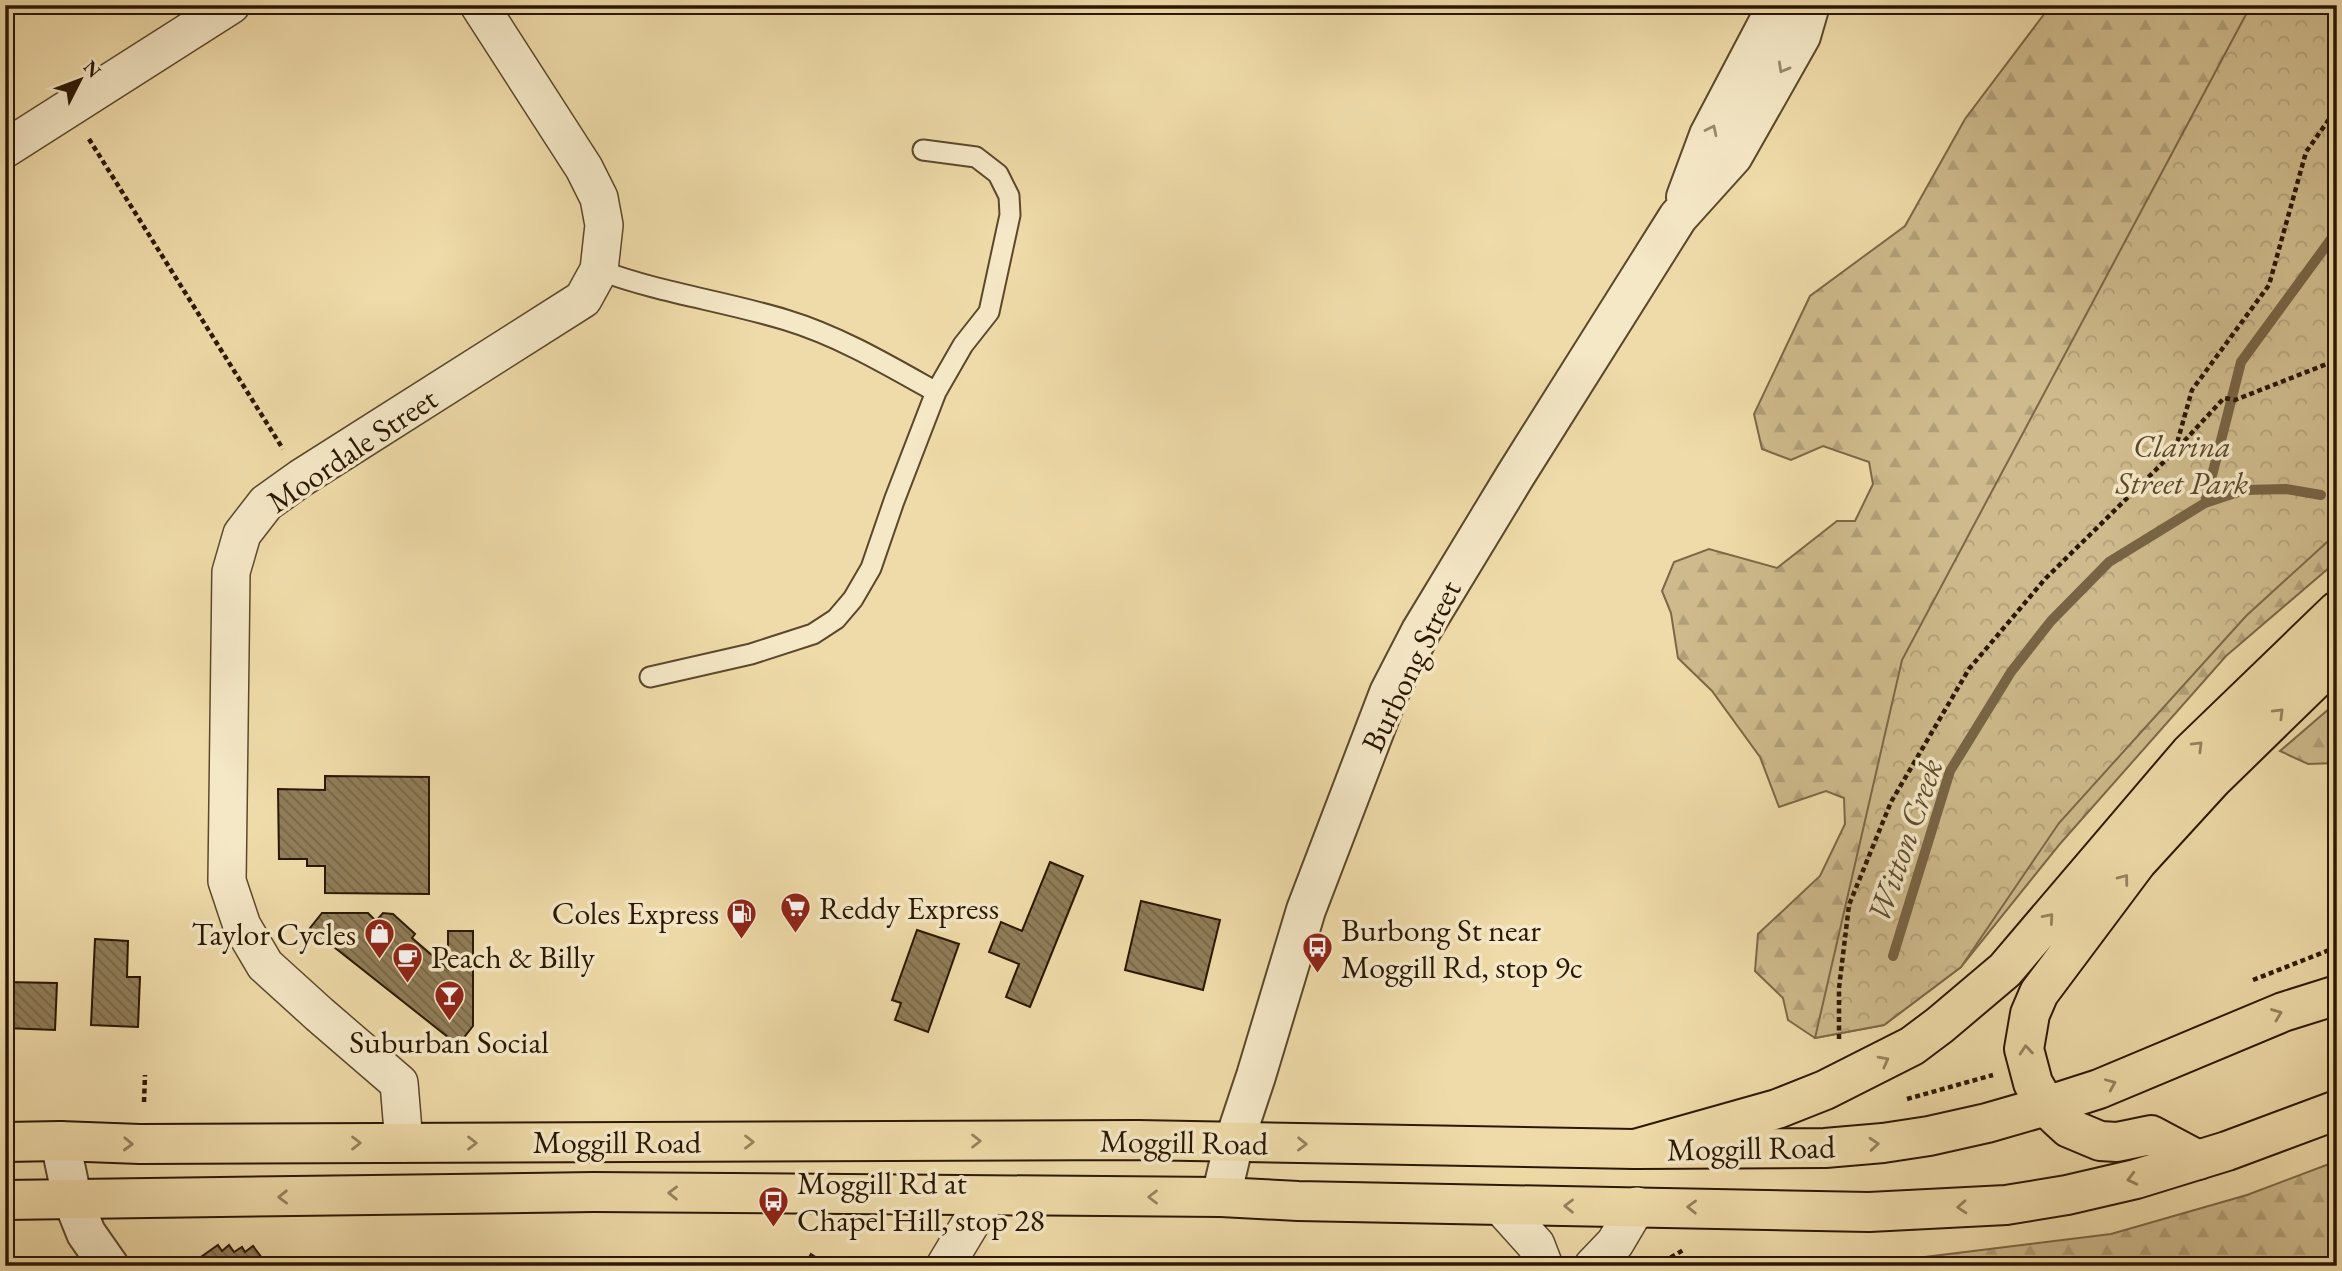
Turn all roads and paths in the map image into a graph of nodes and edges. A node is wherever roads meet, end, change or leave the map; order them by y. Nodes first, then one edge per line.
1 (231, 5) edge
2 (479, 5) edge
3 (1773, 5) edge
4 (1810, 5) edge
5 (70, 108) junction
6 (2337, 108) edge
7 (5, 149) edge
8 (923, 150) dead end
9 (1678, 217) junction
10 (599, 270) junction
11 (2337, 360) edge
12 (936, 392) junction
13 (2175, 451) junction
14 (287, 456) dead end
15 (2337, 611) edge
16 (2337, 658) edge
17 (650, 677) dead end
18 (2337, 995) edge
19 (1839, 1039) dead end
20 (145, 1075) dead end
21 (1992, 1076) dead end
22 (144, 1102) dead end
23 (1896, 1102) dead end
24 (2046, 1106) junction
25 (2337, 1110) edge
26 (60, 1141) junction
27 (5, 1142) edge
28 (1234, 1142) junction
29 (404, 1143) junction
30 (1635, 1149) junction
31 (2198, 1160) junction
32 (987, 1196) junction
33 (1221, 1197) junction
34 (72, 1198) junction
35 (5, 1200) edge
36 (1500, 1205) junction
37 (1637, 1206) junction
38 (109, 1266) edge
39 (945, 1266) edge
40 (1544, 1266) edge
41 (1593, 1266) edge

1 - 5 street
2 - 10 street, Moordale Street
9 -> 3 street, Burbong Street
4 -> 9 street, Burbong Street
5 - 7 street
5 - 14 path
6 - 13 path
8 - 12 lane
9 - 28 street, Burbong Street
10 - 12 lane
10 - 29 street, Moordale Street
11 - 13 path
12 - 17 lane
13 - 19 path
30 -> 15 highway
24 -> 16 highway
24 -> 18 highway, Moggill Road
20 - 22 path
21 - 23 path
30 -> 24 highway, Moggill Road
24 - 31 highway
25 - 31 highway, Moggill Road
26 - 27 highway, Moggill Road
26 -> 29 highway, Moggill Road
26 - 34 street
29 -> 28 highway, Moggill Road
28 -> 30 highway, Moggill Road
28 - 33 street, Burbong Street
31 -> 37 highway, Moggill Road
33 -> 32 highway, Moggill Road
32 -> 34 highway, Moggill Road
32 - 39 street
33 - 36 highway, Moggill Road
34 - 35 highway, Moggill Road
34 - 38 street
37 -> 36 highway, Moggill Road
36 - 40 street
37 - 41 street

